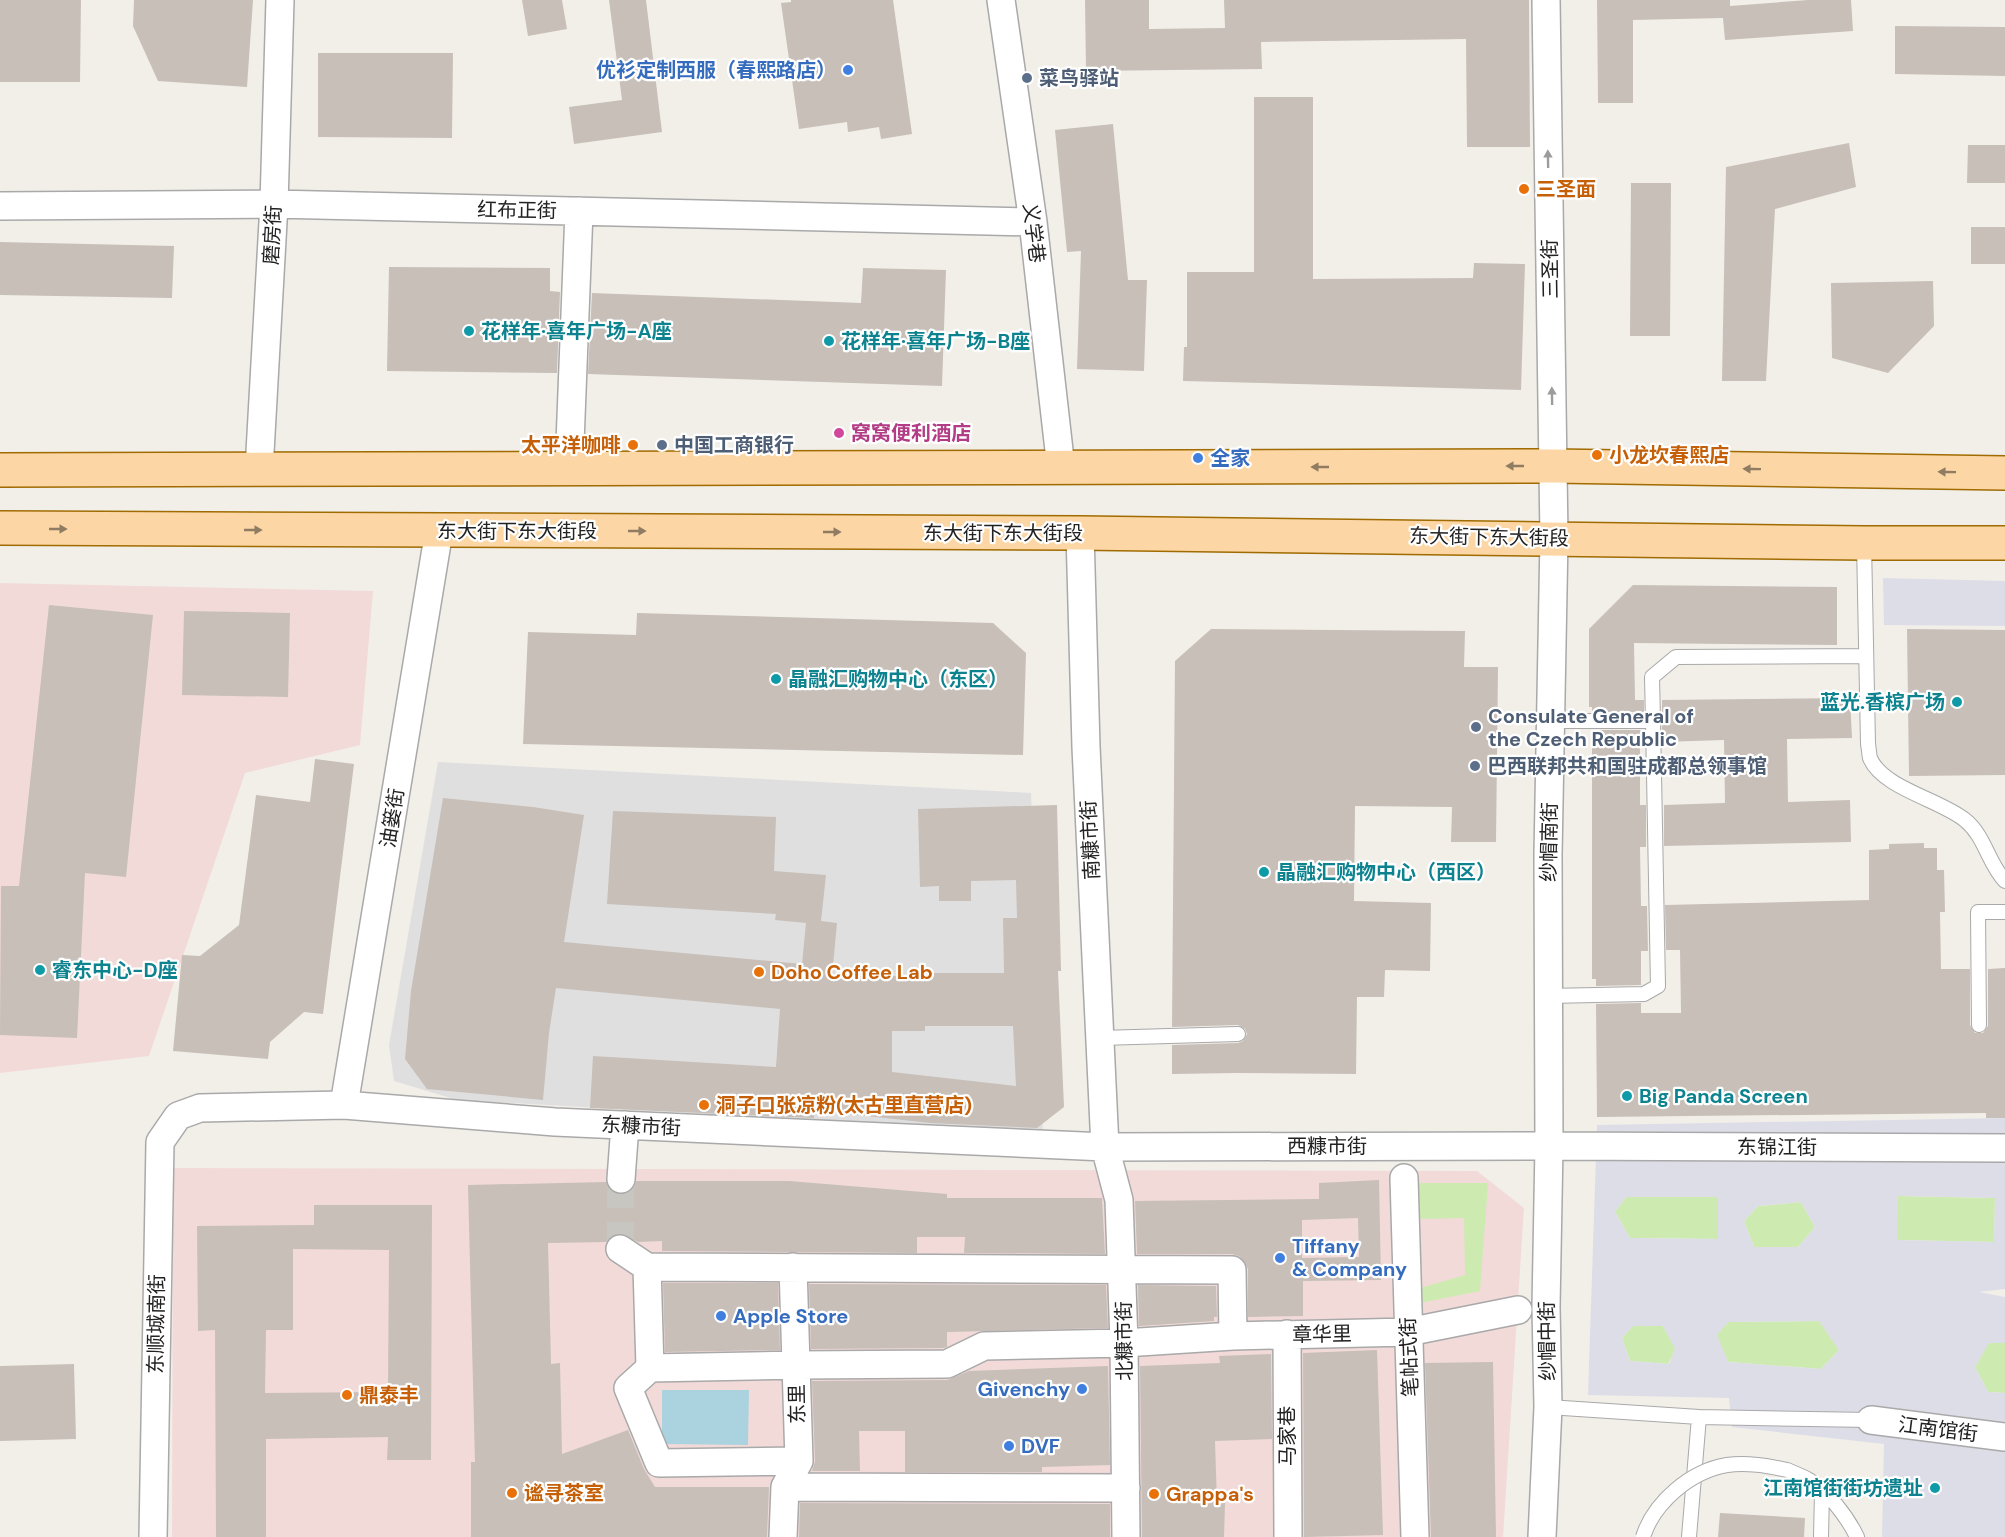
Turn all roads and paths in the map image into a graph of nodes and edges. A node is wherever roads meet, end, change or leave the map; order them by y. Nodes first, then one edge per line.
1 (280, 0) edge
2 (1001, 0) edge
3 (1546, 0) edge
4 (274, 204) junction
5 (0, 206) edge
6 (579, 211) junction
7 (1033, 222) junction
8 (1553, 466) junction
9 (569, 468) junction
10 (1061, 468) junction
11 (0, 470) edge
12 (259, 470) junction
13 (2005, 472) edge
14 (0, 528) edge
15 (439, 531) junction
16 (1080, 533) junction
17 (1554, 538) junction
18 (1864, 543) junction
19 (2005, 543) edge
20 (1866, 656) junction
21 (1551, 721) junction
22 (1653, 721) junction
23 (2005, 881) edge
24 (2005, 912) edge
25 (1548, 996) junction
26 (1979, 1025) dead end
27 (1238, 1035) dead end
28 (1100, 1038) junction
29 (344, 1105) junction
30 (178, 1116) joint
31 (625, 1125) junction
32 (1549, 1146) junction
33 (1105, 1147) junction
34 (2005, 1148) edge
35 (1404, 1178) dead end
36 (621, 1179) tunnel mouth
37 (621, 1249) dead end
38 (647, 1267) junction
39 (793, 1267) junction
40 (1121, 1269) junction
41 (1518, 1310) dead end
42 (1408, 1332) junction
43 (1287, 1334) junction
44 (1233, 1336) junction
45 (1124, 1343) junction
46 (796, 1365) junction
47 (650, 1368) junction
48 (1548, 1407) junction
49 (1699, 1417) junction
50 (1871, 1420) joint
51 (2005, 1437) edge
52 (799, 1461) junction
53 (785, 1488) junction
54 (1126, 1488) junction
55 (1693, 1492) junction
56 (1822, 1492) junction
57 (153, 1537) edge
58 (783, 1537) edge
59 (1126, 1537) edge
60 (1288, 1537) edge
61 (1415, 1537) edge
62 (1542, 1537) edge
63 (1644, 1537) edge
64 (1689, 1537) edge
65 (1821, 1537) edge
66 (1857, 1537) edge

1 - 4 street, 磨房街
2 - 7 street, 义学巷
8 -> 3 street, 三圣街
4 - 5 street, 红布正街
4 - 6 street, 红布正街
4 - 12 street, 磨房街
6 - 7 street, 红布正街
6 - 9 street
7 - 10 street, 义学巷
8 -> 10 main road
13 -> 8 main road
8 - 17 street, 三圣街
9 - 10 main road
9 - 12 main road
11 - 12 main road
14 -> 15 main road, 东大街下东大街段
15 -> 16 main road, 东大街下东大街段
15 - 29 street, 油篓街
16 - 17 main road, 东大街下东大街段
16 - 28 street, 南糠市街
17 - 18 main road, 东大街下东大街段
17 - 21 street, 纱帽南街
18 - 19 main road, 东大街下东大街段
18 - 20 lane
20 - 22 lane
20 - 23 lane
21 - 22 lane
21 - 25 street, 纱帽南街
22 - 25 lane
24 - 26 lane
25 - 32 street, 纱帽南街
27 - 28 lane
28 - 33 street, 南糠市街
29 - 30 street, 东糠市街
29 - 31 street, 东糠市街
30 - 57 street, 东顺城南街
31 - 33 street, 东糠市街
31 - 36 street
32 - 33 street, 西糠市街
32 - 34 street, 东锦江街
32 - 48 street, 纱帽中街
33 - 40 street, 北糠市街
35 - 42 street, 笔帖式街
37 - 38 street
38 - 39 street
38 - 47 street
39 - 40 street
39 - 46 street, 东里
40 - 44 street
40 - 45 street, 北糠市街
41 - 42 street, 章华里
42 - 43 street, 章华里
42 - 61 street, 笔帖式街
43 - 44 street, 章华里
43 - 60 street, 马家巷
44 - 45 street, 章华里
45 - 46 street, 章华里
45 - 54 street, 北糠市街
46 - 47 street, 章华里
46 - 52 street, 东里
47 - 52 street
48 - 49 lane
48 - 62 street, 纱帽中街
49 - 50 lane
49 - 55 lane
50 - 51 street, 江南馆街
52 - 53 street, 东里
53 - 54 street
53 - 58 street, 东里
54 - 59 street, 北糠市街
55 - 63 lane
55 - 64 lane
56 - 63 lane, bridge
56 - 65 lane
56 - 66 lane

